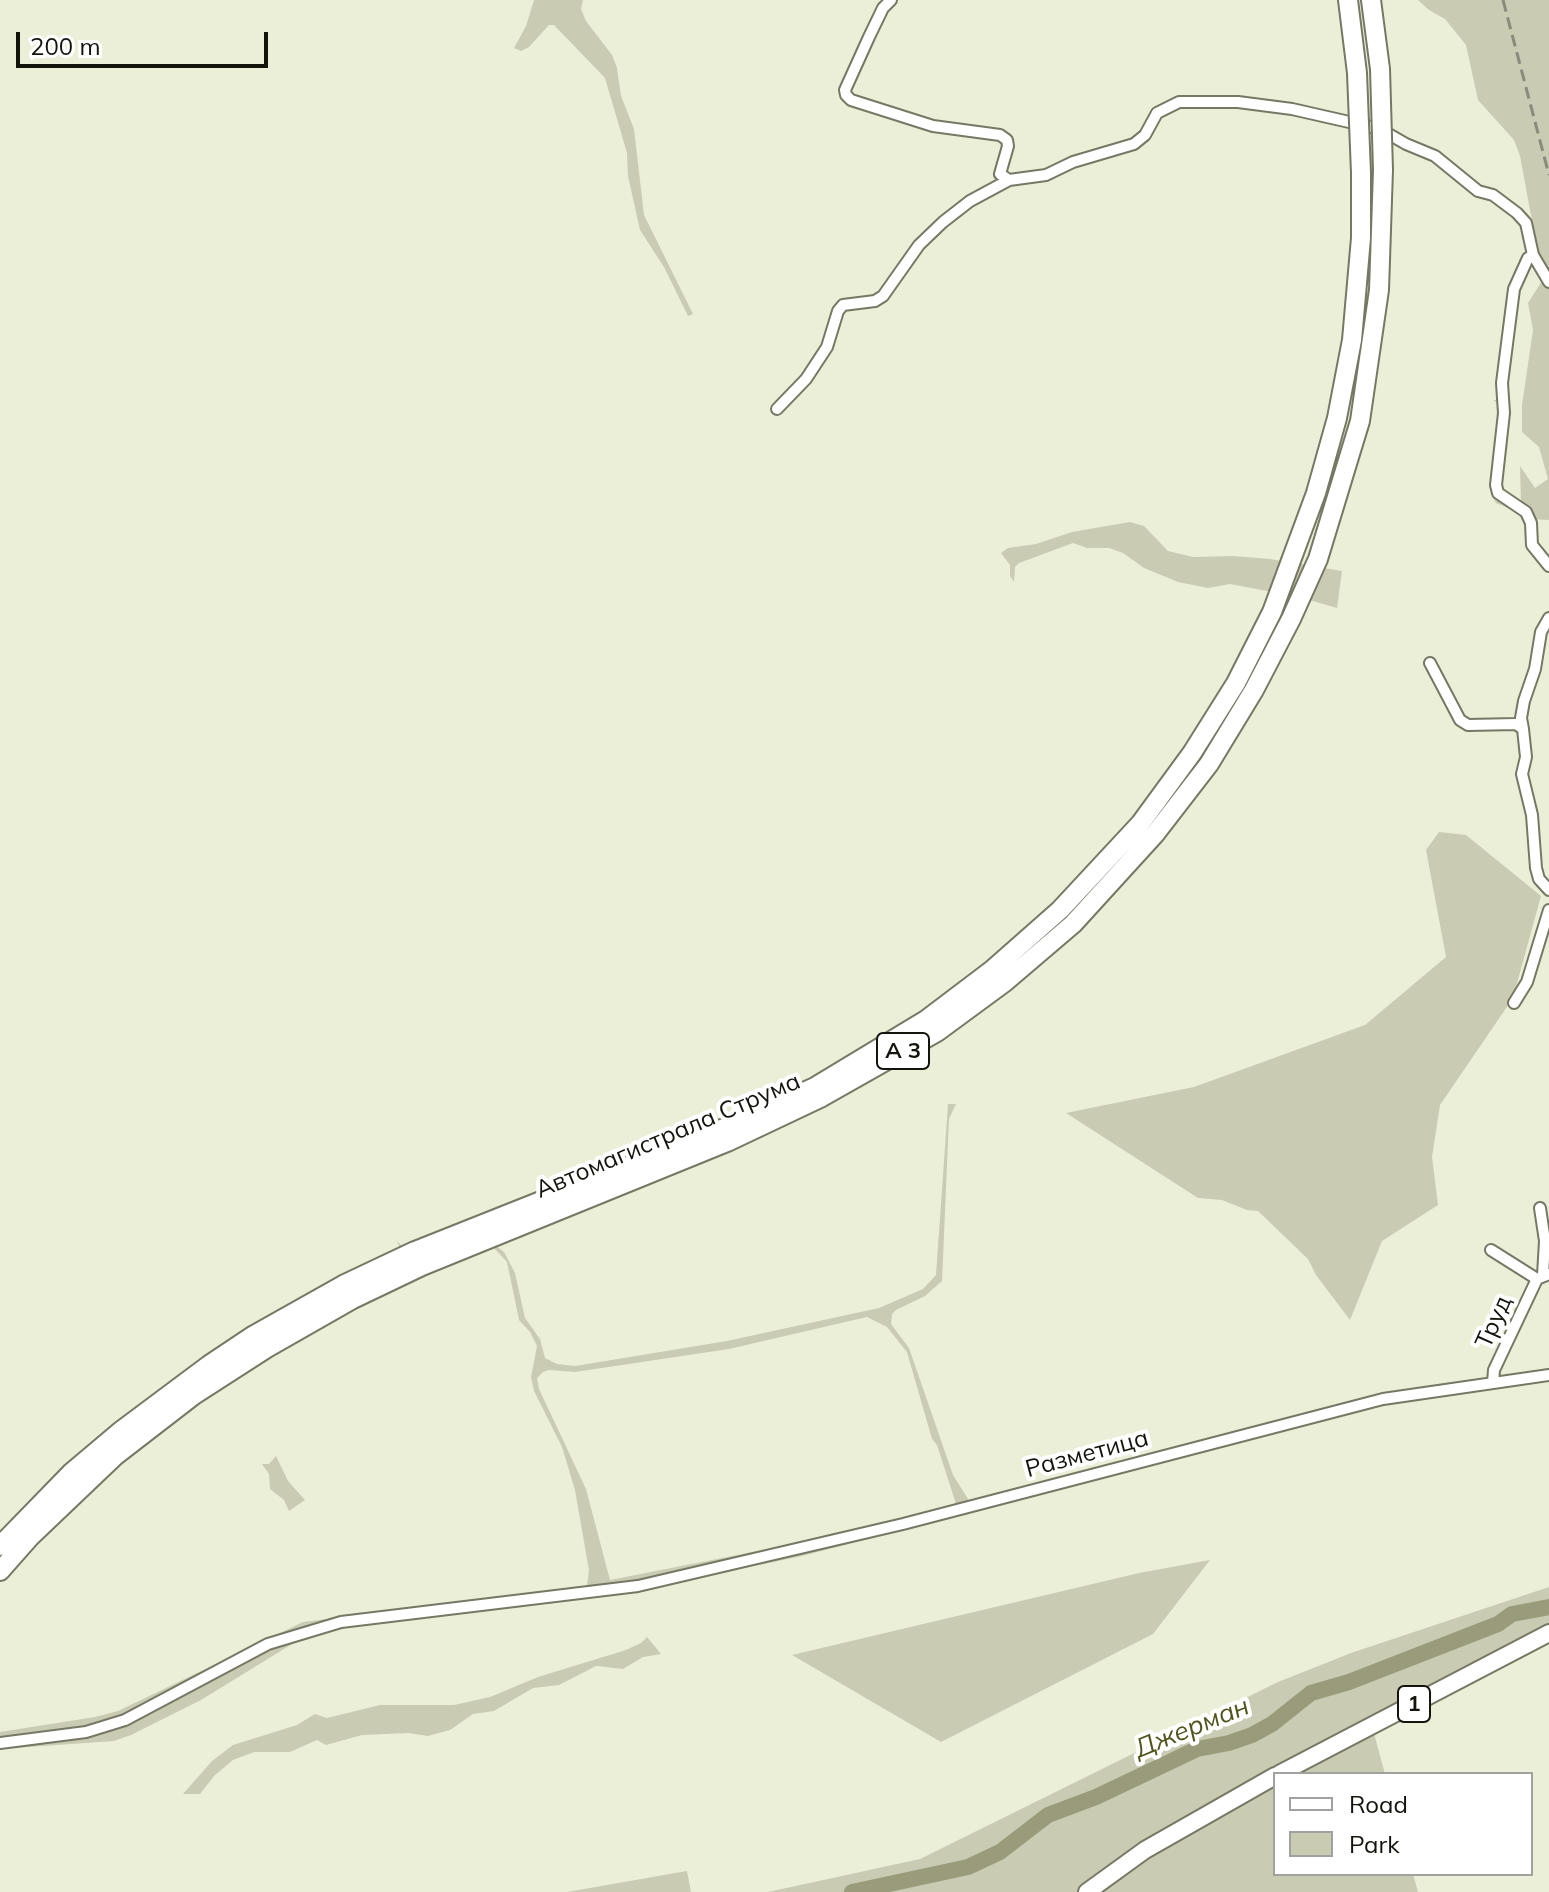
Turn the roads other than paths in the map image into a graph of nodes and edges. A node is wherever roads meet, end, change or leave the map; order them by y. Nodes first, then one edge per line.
1 (891, 0) edge
2 (1348, 0) edge
3 (1371, 0) edge
4 (1009, 180) junction
5 (1533, 255) junction
6 (1549, 282) edge
7 (777, 409) dead end
8 (1549, 566) edge
9 (1549, 618) edge
10 (1430, 663) dead end
11 (1523, 729) junction
12 (1549, 890) edge
13 (1549, 910) edge
14 (1514, 1003) dead end
15 (1540, 1208) dead end
16 (1491, 1250) dead end
17 (1543, 1276) edge
18 (1549, 1375) edge
19 (1493, 1383) junction
20 (0, 1546) edge
21 (0, 1571) edge
22 (1549, 1633) edge
23 (0, 1743) edge
24 (1283, 1772) edge
25 (1273, 1777) edge
26 (1087, 1892) edge

1 - 4 street
2 - 20 highway, Автомагистрала Струма / A 3, bridge
3 - 21 highway, Автомагистрала Струма / A 3, bridge
4 - 5 street
4 - 7 street
5 - 6 street
5 - 8 street
9 - 11 street
10 - 11 street
11 - 12 street
13 - 14 street
15 - 17 street, Труд
16 - 17 street
17 - 19 street, Труд
18 - 19 street, Разметица
19 - 23 street, Разметица
22 - 24 main road, 1
25 - 26 main road, 1

